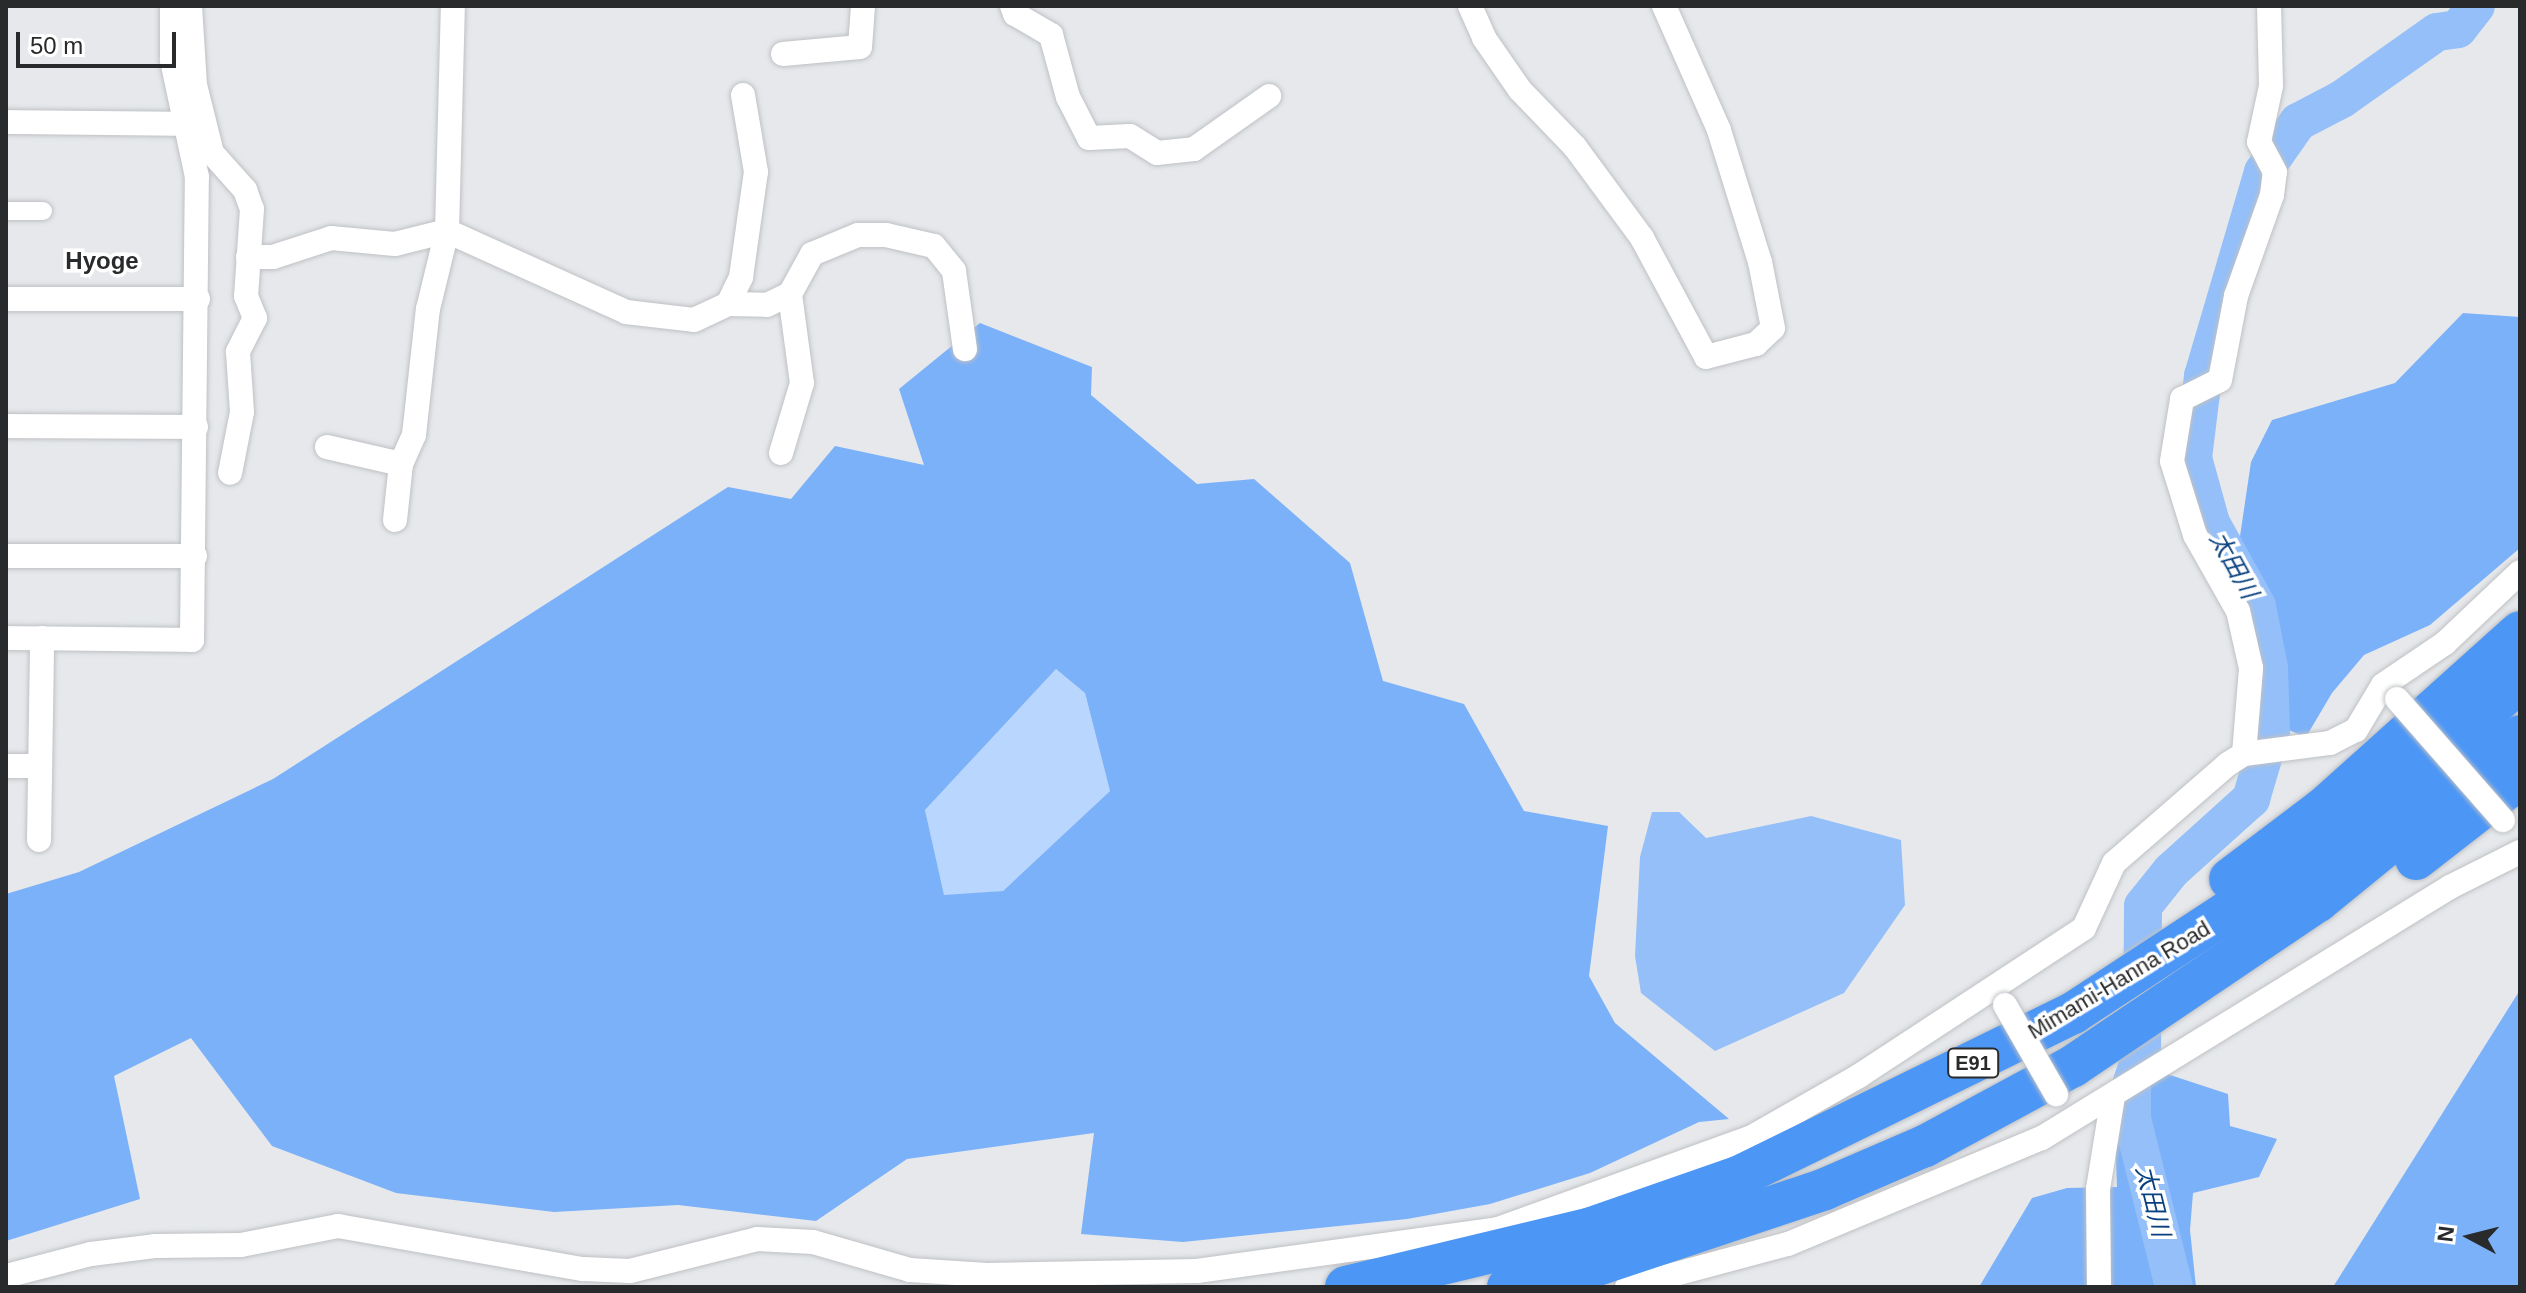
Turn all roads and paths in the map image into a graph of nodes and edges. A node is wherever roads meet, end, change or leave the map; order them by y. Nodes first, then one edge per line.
1 (172, 6) edge
2 (190, 6) edge
3 (453, 6) edge
4 (863, 6) edge
5 (1012, 6) edge
6 (1470, 6) edge
7 (1664, 6) edge
8 (2269, 6) edge
9 (783, 54) dead end
10 (743, 95) dead end
11 (1269, 96) dead end
12 (6, 122) edge
13 (187, 124) junction
14 (6, 211) edge
15 (43, 211) dead end
16 (447, 231) junction
17 (248, 257) junction
18 (790, 294) junction
19 (6, 299) edge
20 (198, 299) junction
21 (728, 304) junction
22 (965, 349) dead end
23 (6, 426) edge
24 (196, 427) junction
25 (327, 447) dead end
26 (781, 453) dead end
27 (401, 464) junction
28 (230, 473) dead end
29 (395, 520) dead end
30 (6, 556) edge
31 (195, 556) junction
32 (2520, 572) edge
33 (2520, 632) edge
34 (6, 638) edge
35 (42, 638) junction
36 (2520, 681) edge
37 (2390, 692) junction
38 (2520, 736) edge
39 (2244, 754) junction
40 (6, 766) edge
41 (39, 766) junction
42 (2520, 778) edge
43 (39, 840) dead end
44 (2520, 840) edge
45 (2520, 852) edge
46 (1994, 983) junction
47 (1965, 1067) junction
48 (2065, 1080) junction
49 (2113, 1096) junction
50 (2069, 1119) junction
51 (6, 1276) edge
52 (1346, 1287) edge
53 (1508, 1287) edge
54 (1627, 1287) edge
55 (2099, 1287) edge

1 - 13 street
2 - 17 street
3 - 16 street
4 - 9 street
5 - 11 street
6 - 7 street
8 - 39 street
10 - 21 street
12 - 13 street
13 - 20 street
14 - 15 street
16 - 17 street
16 - 21 street
16 - 27 street
17 - 28 street
18 - 21 street
18 - 22 street
18 - 26 street
19 - 20 street
20 - 24 street
23 - 24 street
24 - 31 street
25 - 27 street
27 - 29 street
30 - 31 street
31 - 35 street
32 - 37 street
33 - 47 highway
34 - 35 street
35 - 41 street
36 - 47 highway, Mimami-Hanna Road / E91
37 - 39 street
37 - 44 street, bridge
38 - 48 highway, Mimami-Hanna Road / E91
39 - 46 street
40 - 41 street
41 - 43 street
42 - 48 highway
45 - 49 street
46 - 48 street, bridge
46 - 51 street
47 - 52 highway, Mimami-Hanna Road / E91
48 - 50 street
48 - 53 highway, Mimami-Hanna Road / E91
49 - 50 street
49 - 55 street
50 - 54 street

